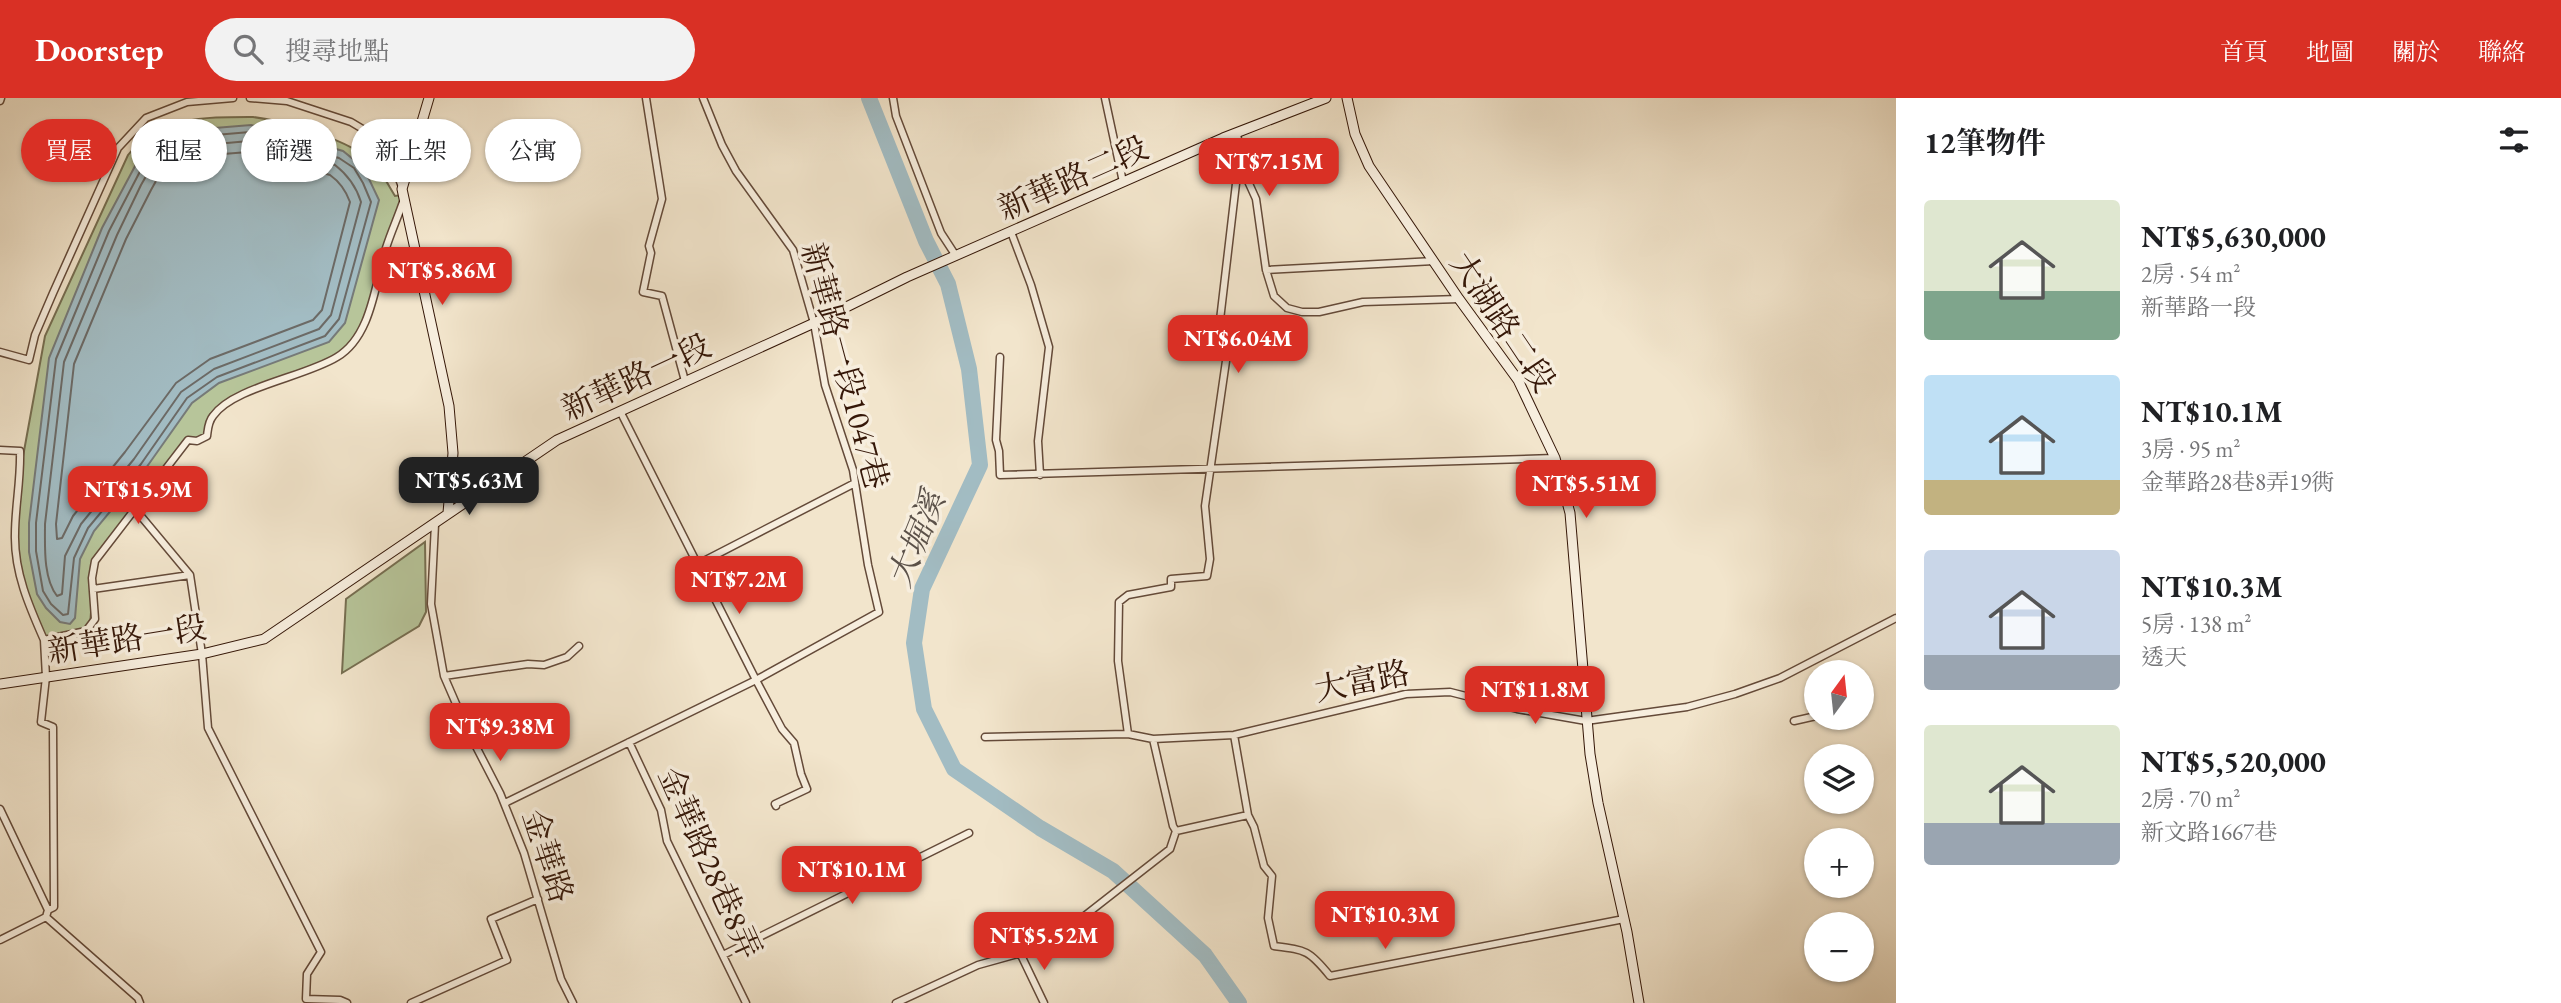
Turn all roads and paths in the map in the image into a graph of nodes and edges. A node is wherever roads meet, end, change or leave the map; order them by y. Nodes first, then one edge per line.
1 (233, 98) edge
2 (250, 98) edge
3 (429, 98) edge
4 (646, 98) edge
5 (704, 98) edge
6 (892, 98) edge
7 (1105, 98) edge
8 (1326, 98) edge
9 (1347, 98) edge
10 (187, 100) edge
11 (1237, 133) junction
12 (1242, 168) junction
13 (1123, 183) junction
14 (402, 189) junction
15 (403, 202) junction
16 (1011, 232) junction
17 (956, 257) junction
18 (1434, 261) junction
19 (1266, 270) junction
20 (919, 272) joint
21 (1459, 299) junction
22 (814, 323) junction
23 (0, 352) edge
24 (999, 357) dead end
25 (685, 381) junction
26 (620, 411) junction
27 (0, 450) edge
28 (1555, 458) junction
29 (1209, 470) junction
30 (1040, 475) junction
31 (855, 483) junction
32 (135, 509) junction
33 (449, 513) junction
34 (435, 524) junction
35 (698, 564) junction
36 (190, 575) junction
37 (93, 589) junction
38 (1896, 618) edge
39 (44, 640) junction
40 (579, 646) dead end
41 (202, 654) junction
42 (444, 676) junction
43 (46, 677) junction
44 (756, 680) junction
45 (0, 684) edge
46 (1804, 719) edge
47 (1586, 721) junction
48 (1794, 721) dead end
49 (1128, 734) junction
50 (1234, 735) junction
51 (985, 737) dead end
52 (1153, 738) junction
53 (629, 742) junction
54 (505, 803) junction
55 (776, 806) dead end
56 (0, 809) edge
57 (1248, 815) junction
58 (1176, 831) junction
59 (970, 833) dead end
60 (538, 899) junction
61 (47, 913) junction
62 (1625, 919) junction
63 (0, 940) edge
64 (1020, 953) junction
65 (723, 955) junction
66 (140, 1003) edge
67 (347, 1003) edge
68 (411, 1003) edge
69 (573, 1003) edge
70 (746, 1003) edge
71 (895, 1003) edge
72 (1044, 1003) edge
73 (1639, 1003) edge

1 - 10 street
2 - 14 street
3 - 14 street
4 - 25 street
5 - 22 street, 新華路一段1047巷
6 - 17 street
7 - 13 street
8 - 11 street, 新華路二段
9 - 18 street, 大湖路二段
10 - 23 street
11 - 12 street
11 - 13 street, 新華路二段
12 - 19 street
12 - 29 street
13 - 16 street, 新華路二段
14 - 15 street
15 - 32 street
15 - 33 street
16 - 17 street, 新華路二段
16 - 30 street
17 - 20 street, 新華路二段
18 - 19 street
18 - 21 street, 大湖路二段
19 - 21 street
20 - 22 street, 新華路一段
21 - 28 street, 大湖路二段
22 - 25 street, 新華路一段
22 - 31 street, 新華路一段1047巷
24 - 30 street
25 - 26 street, 新華路一段
26 - 33 street, 新華路一段
26 - 35 street
27 - 39 street
28 - 29 street
28 - 47 street, 大湖路二段
29 - 30 street
29 - 49 street
31 - 35 street
31 - 44 street, 新華路一段1047巷
32 - 36 street
32 - 37 street
33 - 34 street, 新華路一段
34 - 41 street, 新華路一段
34 - 42 street, 金華路
35 - 44 street
36 - 37 street
36 - 41 street
37 - 39 street
38 - 47 street, 大富路
39 - 43 street
40 - 42 street
41 - 43 street, 新華路一段
41 - 67 street
42 - 54 street, 金華路
43 - 45 street, 新華路一段
43 - 61 street
44 - 53 street
44 - 55 street
46 - 48 street
47 - 50 street, 大富路
47 - 62 street, 大湖路二段
49 - 51 street, 大富路
49 - 52 street, 大富路
50 - 52 street, 大富路
50 - 57 street
52 - 58 street
53 - 54 street
53 - 65 street, 金華路28巷8弄
54 - 60 street, 金華路
56 - 61 street
57 - 58 street
57 - 62 street
58 - 64 street
59 - 65 street
60 - 68 street
60 - 69 street, 金華路
61 - 63 street
61 - 66 street
62 - 73 street, 大湖路二段
64 - 71 street
64 - 72 street
65 - 70 street, 金華路28巷8弄

